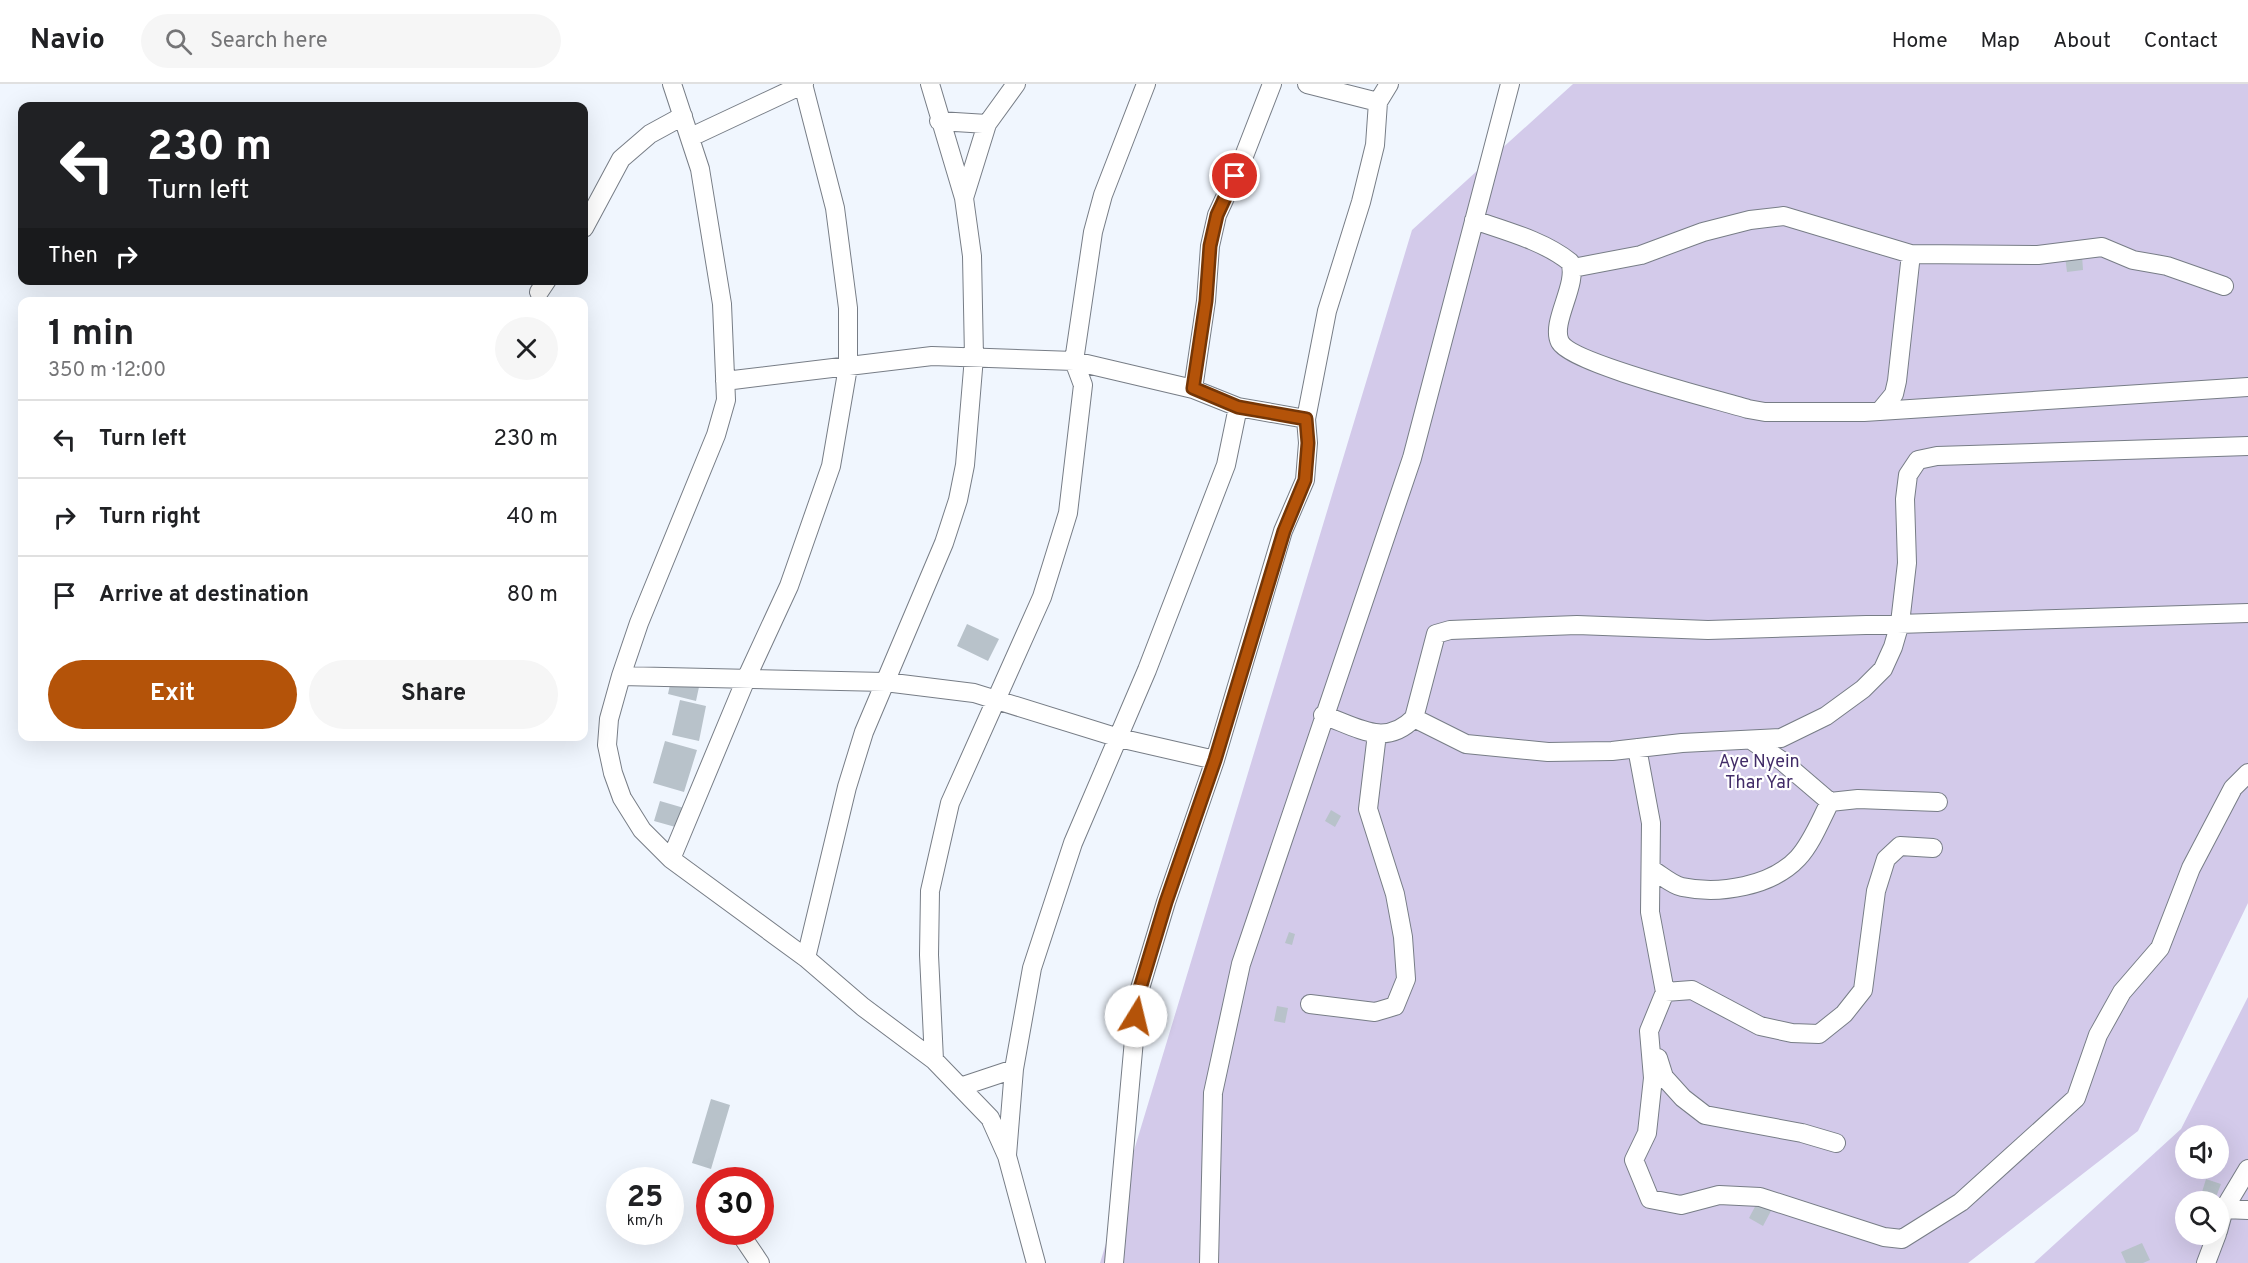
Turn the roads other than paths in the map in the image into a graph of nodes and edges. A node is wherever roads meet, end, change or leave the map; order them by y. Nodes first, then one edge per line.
1 (672, 84) edge
2 (930, 84) edge
3 (1016, 84) edge
4 (1146, 84) edge
5 (1272, 84) edge
6 (1307, 84) edge
7 (1389, 84) edge
8 (1510, 84) edge
9 (795, 86) edge
10 (1378, 102) junction
11 (683, 116) junction
12 (939, 121) junction
13 (987, 124) junction
14 (691, 137) junction
15 (964, 198) junction
16 (1474, 220) junction
17 (588, 221) edge
18 (1911, 254) junction
19 (1573, 268) junction
20 (2224, 286) dead end
21 (974, 357) junction
22 (1074, 361) junction
23 (848, 367) junction
24 (725, 381) junction
25 (2248, 387) edge
26 (1193, 388) junction
27 (1238, 407) junction
28 (1880, 411) junction
29 (1306, 419) junction
30 (2248, 446) edge
31 (2248, 613) edge
32 (1900, 623) junction
33 (621, 676) junction
34 (746, 679) junction
35 (885, 682) junction
36 (999, 698) junction
37 (1323, 715) junction
38 (1414, 718) junction
39 (1377, 734) junction
40 (1119, 738) junction
41 (1751, 740) junction
42 (1637, 748) junction
43 (1215, 760) junction
44 (2248, 773) edge
45 (1830, 802) junction
46 (1938, 802) dead end
47 (1933, 848) dead end
48 (671, 859) junction
49 (1651, 868) junction
50 (806, 958) junction
51 (1665, 992) junction
52 (1310, 1004) dead end
53 (1650, 1031) junction
54 (934, 1060) junction
55 (1014, 1069) junction
56 (960, 1087) junction
57 (1836, 1143) dead end
58 (1007, 1156) junction
59 (2248, 1169) edge
60 (2229, 1201) edge
61 (2229, 1209) edge
62 (2248, 1210) edge
63 (748, 1245) edge
64 (2213, 1245) edge
65 (760, 1263) edge
66 (1036, 1263) edge
67 (1114, 1263) edge
68 (1209, 1263) edge
69 (2206, 1263) edge

1 - 11 street
2 - 12 street
3 - 13 street
4 - 22 street
5 - 26 street
6 - 10 street
7 - 10 street
8 - 16 street
9 - 14 street
9 - 23 street
10 - 29 street
11 - 14 street
11 - 17 street
12 - 13 street
12 - 15 street
13 - 15 street
14 - 24 street
15 - 21 street
16 - 19 street
16 - 37 street
18 - 19 street
18 - 20 street
18 - 28 street
19 - 28 street
21 - 22 street
21 - 23 street
21 - 35 street
22 - 26 street
22 - 36 street
23 - 24 street
23 - 34 street
24 - 33 street
25 - 28 street
26 - 27 street
27 - 29 street
27 - 40 street
29 - 43 street
30 - 32 street
31 - 32 street
32 - 38 street
32 - 41 street
33 - 34 street
33 - 48 street
34 - 35 street
34 - 48 street
35 - 36 street
35 - 50 street
36 - 40 street
36 - 54 street
37 - 39 street
37 - 68 street
38 - 39 street
38 - 42 street
39 - 52 street
40 - 43 street
40 - 55 street
41 - 42 street
41 - 45 street
42 - 49 street
43 - 67 street
44 - 53 street
45 - 46 street
45 - 49 street
47 - 51 street
48 - 50 street
49 - 51 street
50 - 54 street
51 - 53 street
53 - 57 street
54 - 56 street
55 - 56 street
55 - 58 street
56 - 58 street
58 - 66 street
59 - 60 street
61 - 62 street
63 - 65 street
64 - 69 street

